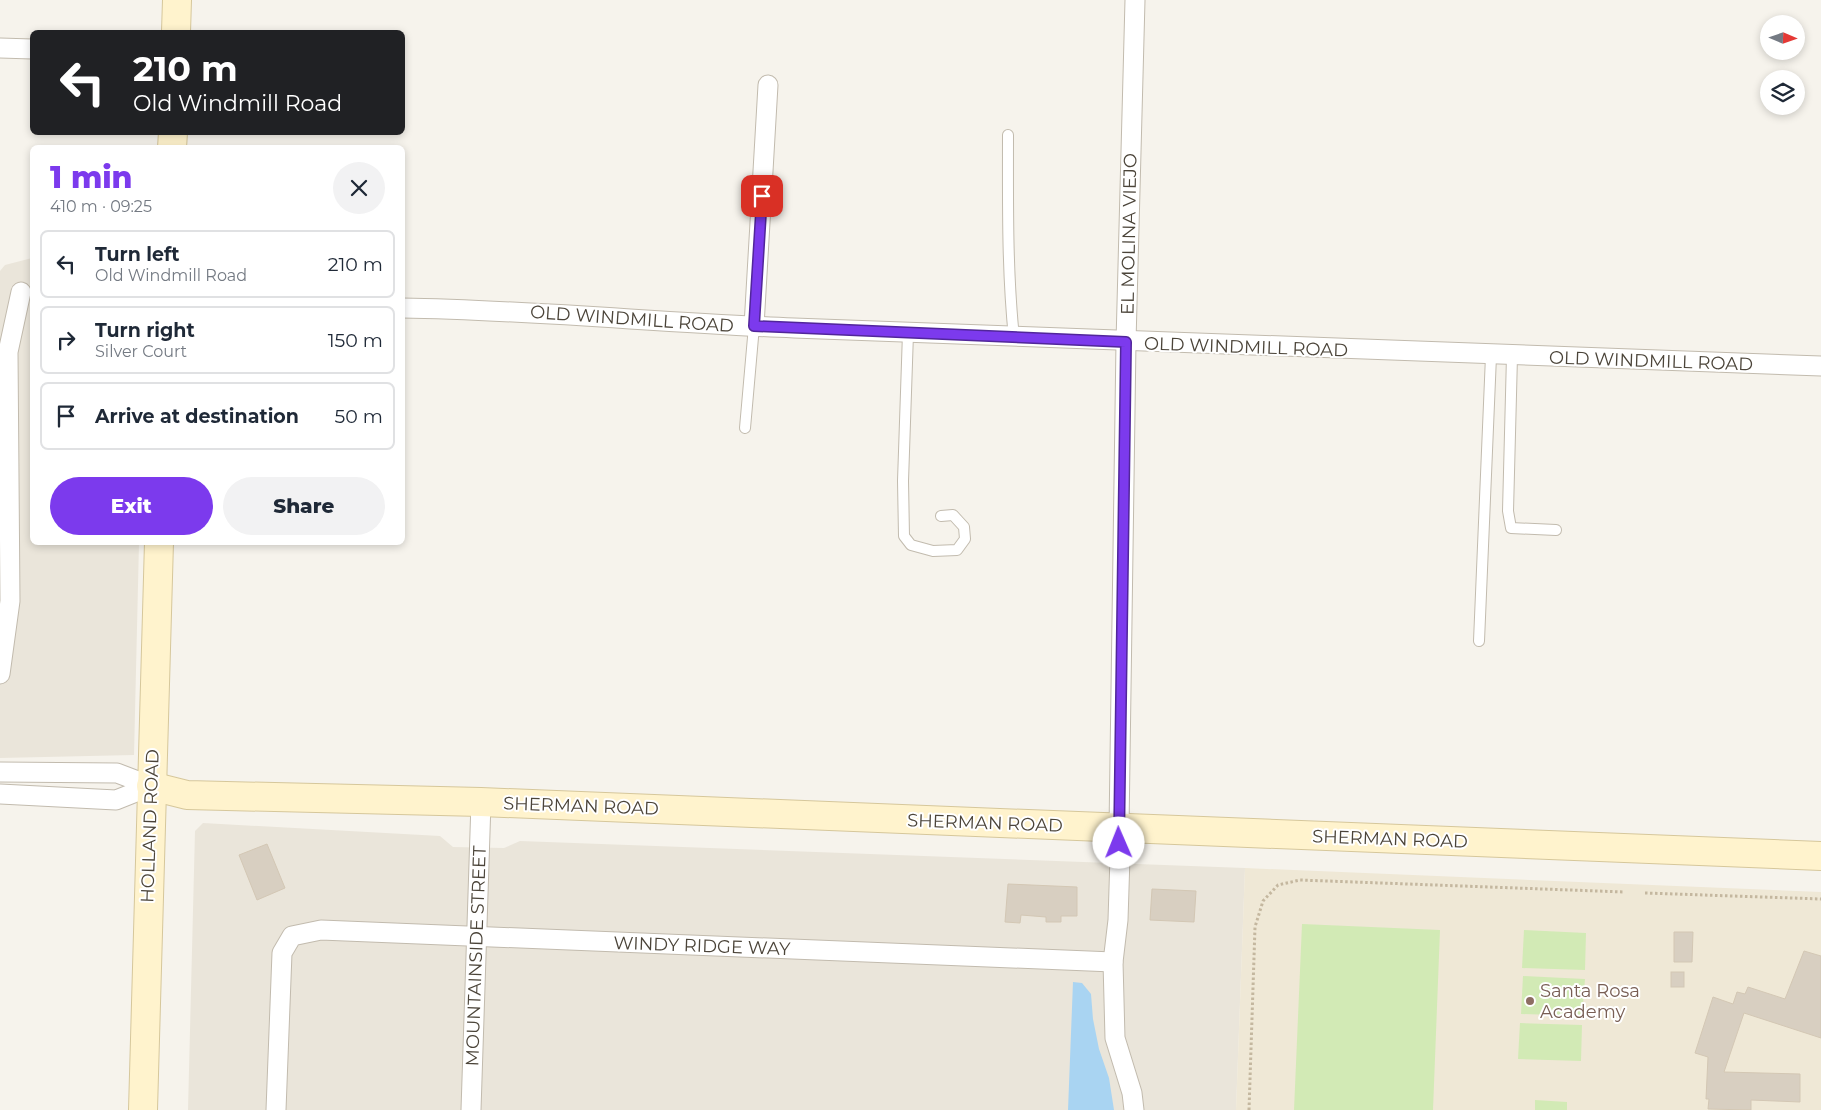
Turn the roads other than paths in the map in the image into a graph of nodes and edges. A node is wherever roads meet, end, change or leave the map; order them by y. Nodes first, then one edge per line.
1 (177, 0) edge
2 (1135, 0) edge
3 (176, 30) edge
4 (0, 48) edge
5 (30, 49) edge
6 (768, 85) dead end
7 (1008, 135) dead end
8 (29, 292) edge
9 (405, 308) edge
10 (754, 326) junction
11 (908, 333) junction
12 (1014, 338) junction
13 (1126, 342) junction
14 (1491, 356) junction
15 (1512, 356) junction
16 (1821, 366) edge
17 (745, 428) dead end
18 (5, 435) edge
19 (940, 516) dead end
20 (1556, 530) dead end
21 (159, 545) edge
22 (1479, 641) dead end
23 (0, 674) edge
24 (0, 772) edge
25 (151, 786) junction
26 (0, 794) edge
27 (481, 802) junction
28 (1119, 828) junction
29 (1821, 856) edge
30 (477, 936) junction
31 (1113, 962) junction
32 (143, 1110) edge
33 (276, 1110) edge
34 (471, 1110) edge
35 (1134, 1110) edge

1 - 3 street
2 - 13 street, EL MOLINA VIEJO
4 - 5 street
6 - 10 street
7 - 12 lane
8 - 18 street
9 - 10 street, OLD WINDMILL ROAD
10 - 11 street, OLD WINDMILL ROAD
10 - 17 lane
11 - 12 street, OLD WINDMILL ROAD
11 - 19 lane
12 - 13 street, OLD WINDMILL ROAD
13 - 14 street, OLD WINDMILL ROAD
13 - 28 street, EL MOLINA VIEJO
14 - 15 street, OLD WINDMILL ROAD
14 - 22 lane
15 - 16 street, OLD WINDMILL ROAD
15 - 20 lane
18 - 23 street
21 - 25 street, HOLLAND ROAD
24 - 25 street, SHERMAN ROAD
25 - 26 street
25 - 27 street, SHERMAN ROAD
25 - 32 street, HOLLAND ROAD
27 - 28 street, SHERMAN ROAD
27 - 30 street, MOUNTAINSIDE STREET
28 - 29 street, SHERMAN ROAD
28 - 31 street, EL MOLINA VIEJO
30 - 31 street, WINDY RIDGE WAY
30 - 33 street, WINDY RIDGE WAY
30 - 34 street, MOUNTAINSIDE STREET
31 - 35 street, EL MOLINA VIEJO

